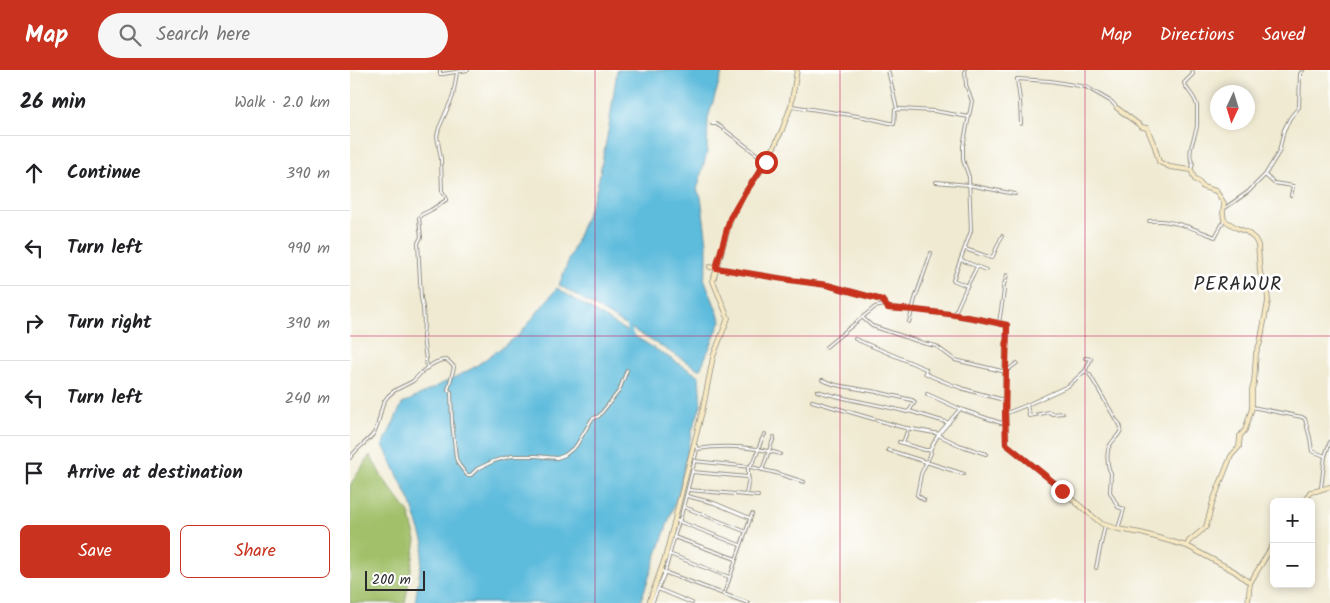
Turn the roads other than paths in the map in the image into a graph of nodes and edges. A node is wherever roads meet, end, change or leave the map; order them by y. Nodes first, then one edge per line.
1 (440, 70) edge
2 (468, 70) edge
3 (797, 70) edge
4 (888, 70) edge
5 (965, 70) edge
6 (1192, 70) edge
7 (1303, 70) edge
8 (457, 72) junction
9 (791, 106) junction
10 (1116, 108) joint
11 (897, 110) junction
12 (969, 117) junction
13 (712, 124) dead end
14 (1021, 124) dead end
15 (766, 162) junction
16 (1191, 170) junction
17 (1265, 175) junction
18 (936, 182) dead end
19 (969, 185) junction
20 (1015, 194) dead end
21 (1291, 196) dead end
22 (1223, 208) junction
23 (1224, 220) junction
24 (1149, 221) dead end
25 (1002, 236) dead end
26 (965, 249) junction
27 (931, 253) dead end
28 (961, 260) junction
29 (710, 267) dead end
30 (977, 267) junction
31 (716, 268) junction
32 (986, 270) dead end
33 (1007, 275) dead end
34 (967, 286) junction
35 (886, 305) junction
36 (912, 309) junction
37 (954, 315) junction
38 (863, 318) junction
39 (909, 322) dead end
40 (999, 323) junction
41 (855, 339) dead end
42 (826, 347) dead end
43 (1086, 358) dead end
44 (1017, 363) dead end
45 (427, 368) junction
46 (627, 370) dead end
47 (1005, 372) junction
48 (1085, 372) junction
49 (822, 380) dead end
50 (817, 391) dead end
51 (927, 394) dead end
52 (812, 401) dead end
53 (1006, 401) junction
54 (1027, 405) junction
55 (1252, 407) junction
56 (960, 409) junction
57 (909, 411) junction
58 (1063, 413) dead end
59 (1005, 414) junction
60 (1005, 421) junction
61 (949, 423) junction
62 (908, 428) junction
63 (765, 434) dead end
64 (939, 434) junction
65 (774, 437) dead end
66 (899, 442) dead end
67 (1330, 442) edge
68 (903, 444) junction
69 (695, 447) junction
70 (759, 450) junction
71 (769, 450) junction
72 (888, 450) dead end
73 (930, 450) junction
74 (780, 454) dead end
75 (986, 454) dead end
76 (1325, 456) junction
77 (350, 458) edge
78 (694, 462) junction
79 (928, 462) junction
80 (751, 466) junction
81 (762, 470) junction
82 (692, 472) junction
83 (964, 474) dead end
84 (748, 476) junction
85 (804, 482) dead end
86 (1330, 487) edge
87 (1320, 489) junction
88 (688, 490) junction
89 (746, 495) junction
90 (687, 496) junction
91 (758, 496) dead end
92 (1306, 498) edge
93 (924, 500) dead end
94 (684, 508) junction
95 (752, 514) dead end
96 (750, 518) junction
97 (677, 521) junction
98 (1105, 525) junction
99 (1118, 529) junction
100 (745, 532) junction
101 (674, 537) junction
102 (740, 545) junction
103 (1187, 546) junction
104 (1270, 550) edge
105 (669, 554) junction
106 (736, 559) junction
107 (1096, 568) dead end
108 (663, 572) junction
109 (729, 577) junction
110 (1250, 583) junction
111 (658, 589) junction
112 (724, 594) junction
113 (652, 602) edge
114 (659, 603) edge
115 (692, 603) edge
116 (748, 603) edge
117 (1248, 603) edge

1 - 8 street
2 - 8 street
3 - 9 street
4 - 11 street
5 - 12 street
6 - 16 street
7 - 17 street
8 - 45 street
9 - 11 street
9 - 15 street
10 - 14 street
10 - 16 street
11 - 12 street
12 - 19 street
13 - 15 street
15 - 31 street
16 - 22 street
17 - 21 street
17 - 22 street
18 - 19 street
19 - 20 street
19 - 26 street
22 - 23 street
23 - 24 street
23 - 55 street
25 - 26 street
26 - 28 street
27 - 36 street
28 - 30 street
28 - 34 street
29 - 31 street
30 - 32 street
30 - 34 street
31 - 35 street
31 - 69 street
33 - 40 street
34 - 37 street
35 - 36 street
35 - 38 street
36 - 37 street
36 - 39 street
37 - 40 street
38 - 42 street
38 - 47 street
40 - 47 street
41 - 53 street
43 - 48 street
44 - 47 street
45 - 46 street
45 - 77 street
47 - 53 street
48 - 54 street
48 - 99 street
49 - 57 street
50 - 57 street
51 - 56 street
52 - 62 street
53 - 59 street
54 - 58 street
54 - 59 street
55 - 76 street
55 - 103 street
56 - 60 street
56 - 61 street
57 - 61 street
59 - 60 street
60 - 98 street
61 - 64 street
62 - 64 street
62 - 68 street
63 - 70 street
64 - 73 street
64 - 75 street
65 - 71 street
66 - 68 street
67 - 76 street
68 - 73 street
69 - 70 street
69 - 78 street
69 - 97 street
70 - 71 street
70 - 80 street
71 - 74 street
71 - 81 street
72 - 79 street
73 - 79 street
76 - 87 street
78 - 80 street
78 - 82 street
79 - 83 street
79 - 93 street
80 - 81 street
80 - 84 street
81 - 85 street
82 - 84 street
82 - 88 street
84 - 89 street
86 - 87 street
87 - 92 street
88 - 89 street
88 - 90 street
89 - 91 street
90 - 94 street
90 - 96 street
94 - 97 street
94 - 100 street
95 - 96 street
96 - 100 street
97 - 101 street
97 - 102 street
97 - 108 street
98 - 99 street
98 - 107 street
99 - 103 street
100 - 102 street
101 - 105 street
101 - 106 street
102 - 106 street
103 - 110 street
104 - 110 street
105 - 108 street
105 - 109 street
106 - 109 street
108 - 111 street
108 - 112 street
108 - 113 street
109 - 112 street
110 - 117 street
111 - 113 street
111 - 115 street
112 - 116 street
113 - 114 street

